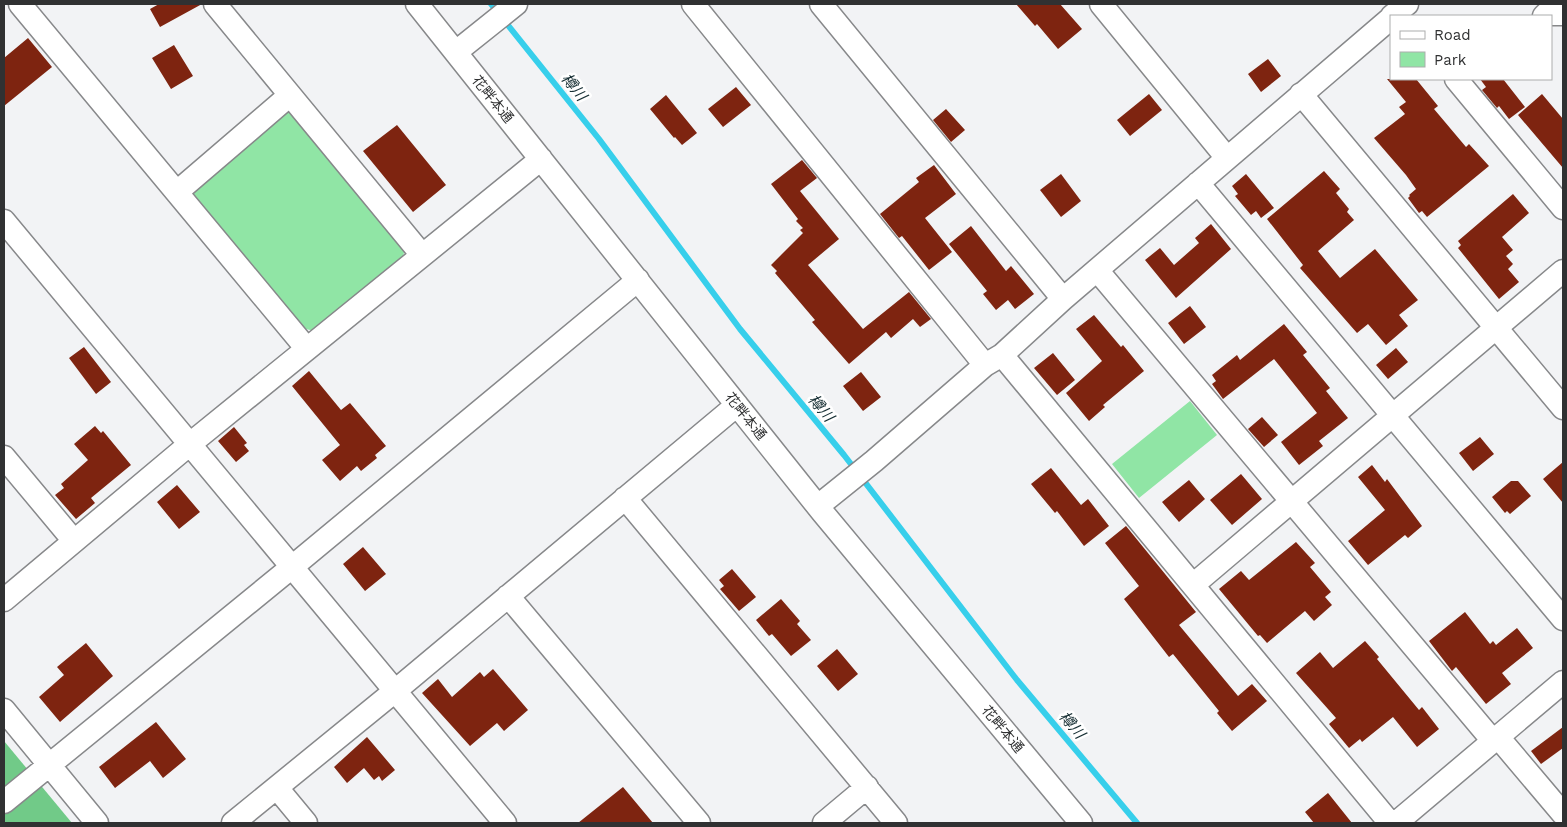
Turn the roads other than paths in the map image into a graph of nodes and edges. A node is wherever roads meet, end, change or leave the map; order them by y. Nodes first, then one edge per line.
1 (20, 4) edge
2 (215, 4) edge
3 (417, 4) edge
4 (694, 4) edge
5 (821, 4) edge
6 (1101, 4) edge
7 (514, 6) edge
8 (1563, 14) edge
9 (1545, 15) edge
10 (1390, 20) edge
11 (456, 52) junction
12 (1465, 82) edge
13 (1301, 94) junction
14 (290, 95) junction
15 (1227, 158) junction
16 (541, 159) junction
17 (1198, 183) junction
18 (177, 192) junction
19 (1563, 208) edge
20 (4, 221) edge
21 (422, 255) junction
22 (1097, 270) junction
23 (1563, 272) edge
24 (638, 280) junction
25 (1063, 299) junction
26 (1496, 327) junction
27 (307, 349) junction
28 (994, 360) junction
29 (737, 405) junction
30 (1563, 408) edge
31 (1394, 416) junction
32 (190, 444) junction
33 (4, 457) edge
34 (626, 498) junction
35 (1292, 502) junction
36 (818, 506) junction
37 (74, 541) junction
38 (292, 567) junction
39 (1193, 585) junction
40 (508, 596) junction
41 (4, 600) edge
42 (1563, 619) edge
43 (1563, 682) edge
44 (395, 691) junction
45 (4, 710) edge
46 (1496, 739) junction
47 (49, 765) junction
48 (866, 787) junction
49 (277, 788) junction
50 (4, 802) edge
51 (1563, 814) edge
52 (98, 823) edge
53 (233, 823) edge
54 (306, 823) edge
55 (505, 823) edge
56 (699, 823) edge
57 (824, 823) edge
58 (896, 823) edge
59 (1080, 823) edge
60 (1395, 823) edge

1 - 18 street
2 - 14 street
3 - 11 street, 花畔本通
4 - 28 street
5 - 25 street
6 - 15 street
7 - 11 street
8 - 9 street
10 - 13 street
11 - 16 street, 花畔本通
12 - 19 street
13 - 15 street
13 - 26 street
14 - 18 street
14 - 21 street
15 - 17 street
16 - 21 street
16 - 24 street, 花畔本通
17 - 22 street
17 - 31 street
18 - 27 street
20 - 32 street
21 - 27 street
22 - 25 street
22 - 35 street
23 - 26 street
24 - 29 street, 花畔本通
24 - 38 street
25 - 28 street
26 - 30 street
26 - 31 street
27 - 32 street
28 - 36 street
28 - 39 street
29 - 34 street
29 - 36 street, 花畔本通
31 - 35 street
31 - 42 street
32 - 37 street
32 - 38 street
33 - 37 street
34 - 40 street
34 - 48 street
35 - 39 street
35 - 46 street
36 - 59 street, 花畔本通
37 - 41 street
38 - 44 street
38 - 47 street
39 - 60 street
40 - 44 street
40 - 56 street
43 - 46 street
44 - 49 street
44 - 55 street
45 - 47 street
46 - 51 street
46 - 60 street
47 - 50 street
47 - 52 street
48 - 57 street
48 - 58 street
49 - 53 street
49 - 54 street

